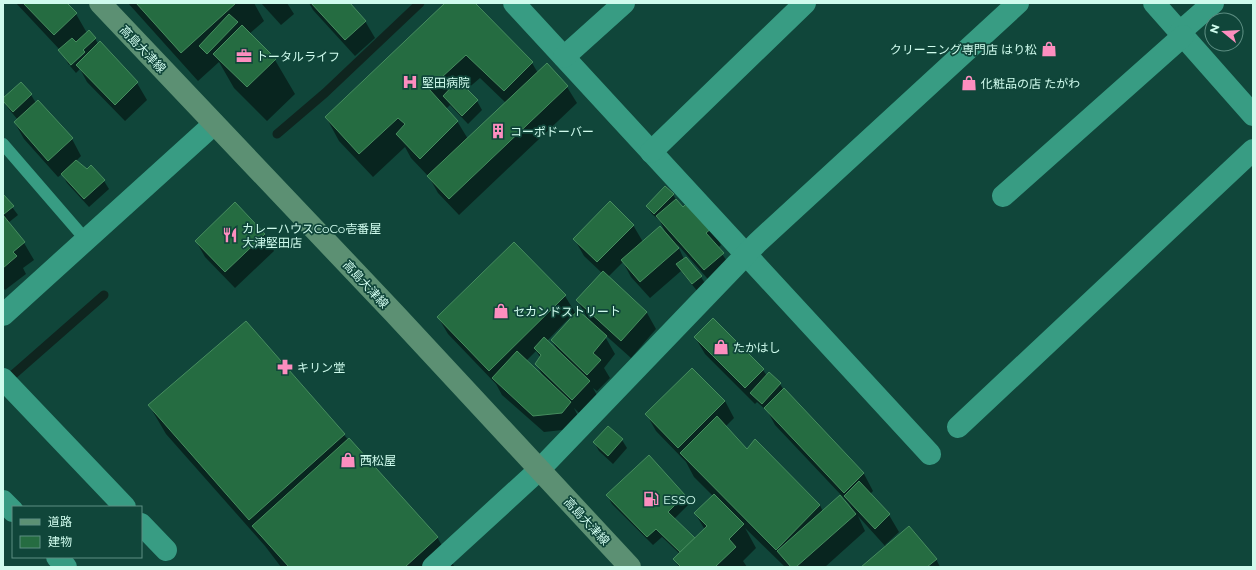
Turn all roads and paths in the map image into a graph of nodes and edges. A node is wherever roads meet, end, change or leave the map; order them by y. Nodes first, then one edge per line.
1 (100, 3) edge
2 (514, 3) edge
3 (624, 3) edge
4 (805, 3) edge
5 (1018, 3) edge
6 (1154, 3) edge
7 (1213, 3) edge
8 (1182, 34) junction
9 (564, 57) junction
10 (1253, 115) edge
11 (214, 124) junction
12 (3, 144) edge
13 (1253, 150) edge
14 (651, 152) junction
15 (1003, 196) dead end
16 (86, 240) junction
17 (746, 255) junction
18 (3, 315) edge
19 (10, 386) edge
20 (958, 427) dead end
21 (930, 454) dead end
22 (540, 469) junction
23 (3, 501) edge
24 (124, 506) edge
25 (12, 510) edge
26 (142, 525) edge
27 (166, 550) dead end
28 (57, 558) edge
29 (66, 567) edge
30 (433, 567) edge
31 (630, 567) edge

1 - 11 main road, 高島大津線
2 - 9 street
3 - 9 street
4 - 14 street
5 - 17 street
6 - 8 street
7 - 8 street
8 - 10 street
8 - 15 street
9 - 14 street
11 - 16 street
11 - 22 main road, 高島大津線
12 - 16 lane
13 - 20 street
14 - 17 street
16 - 18 street
17 - 21 street
17 - 22 street
19 - 24 street
22 - 30 street
22 - 31 main road, 高島大津線
23 - 25 street
26 - 27 street
28 - 29 street

